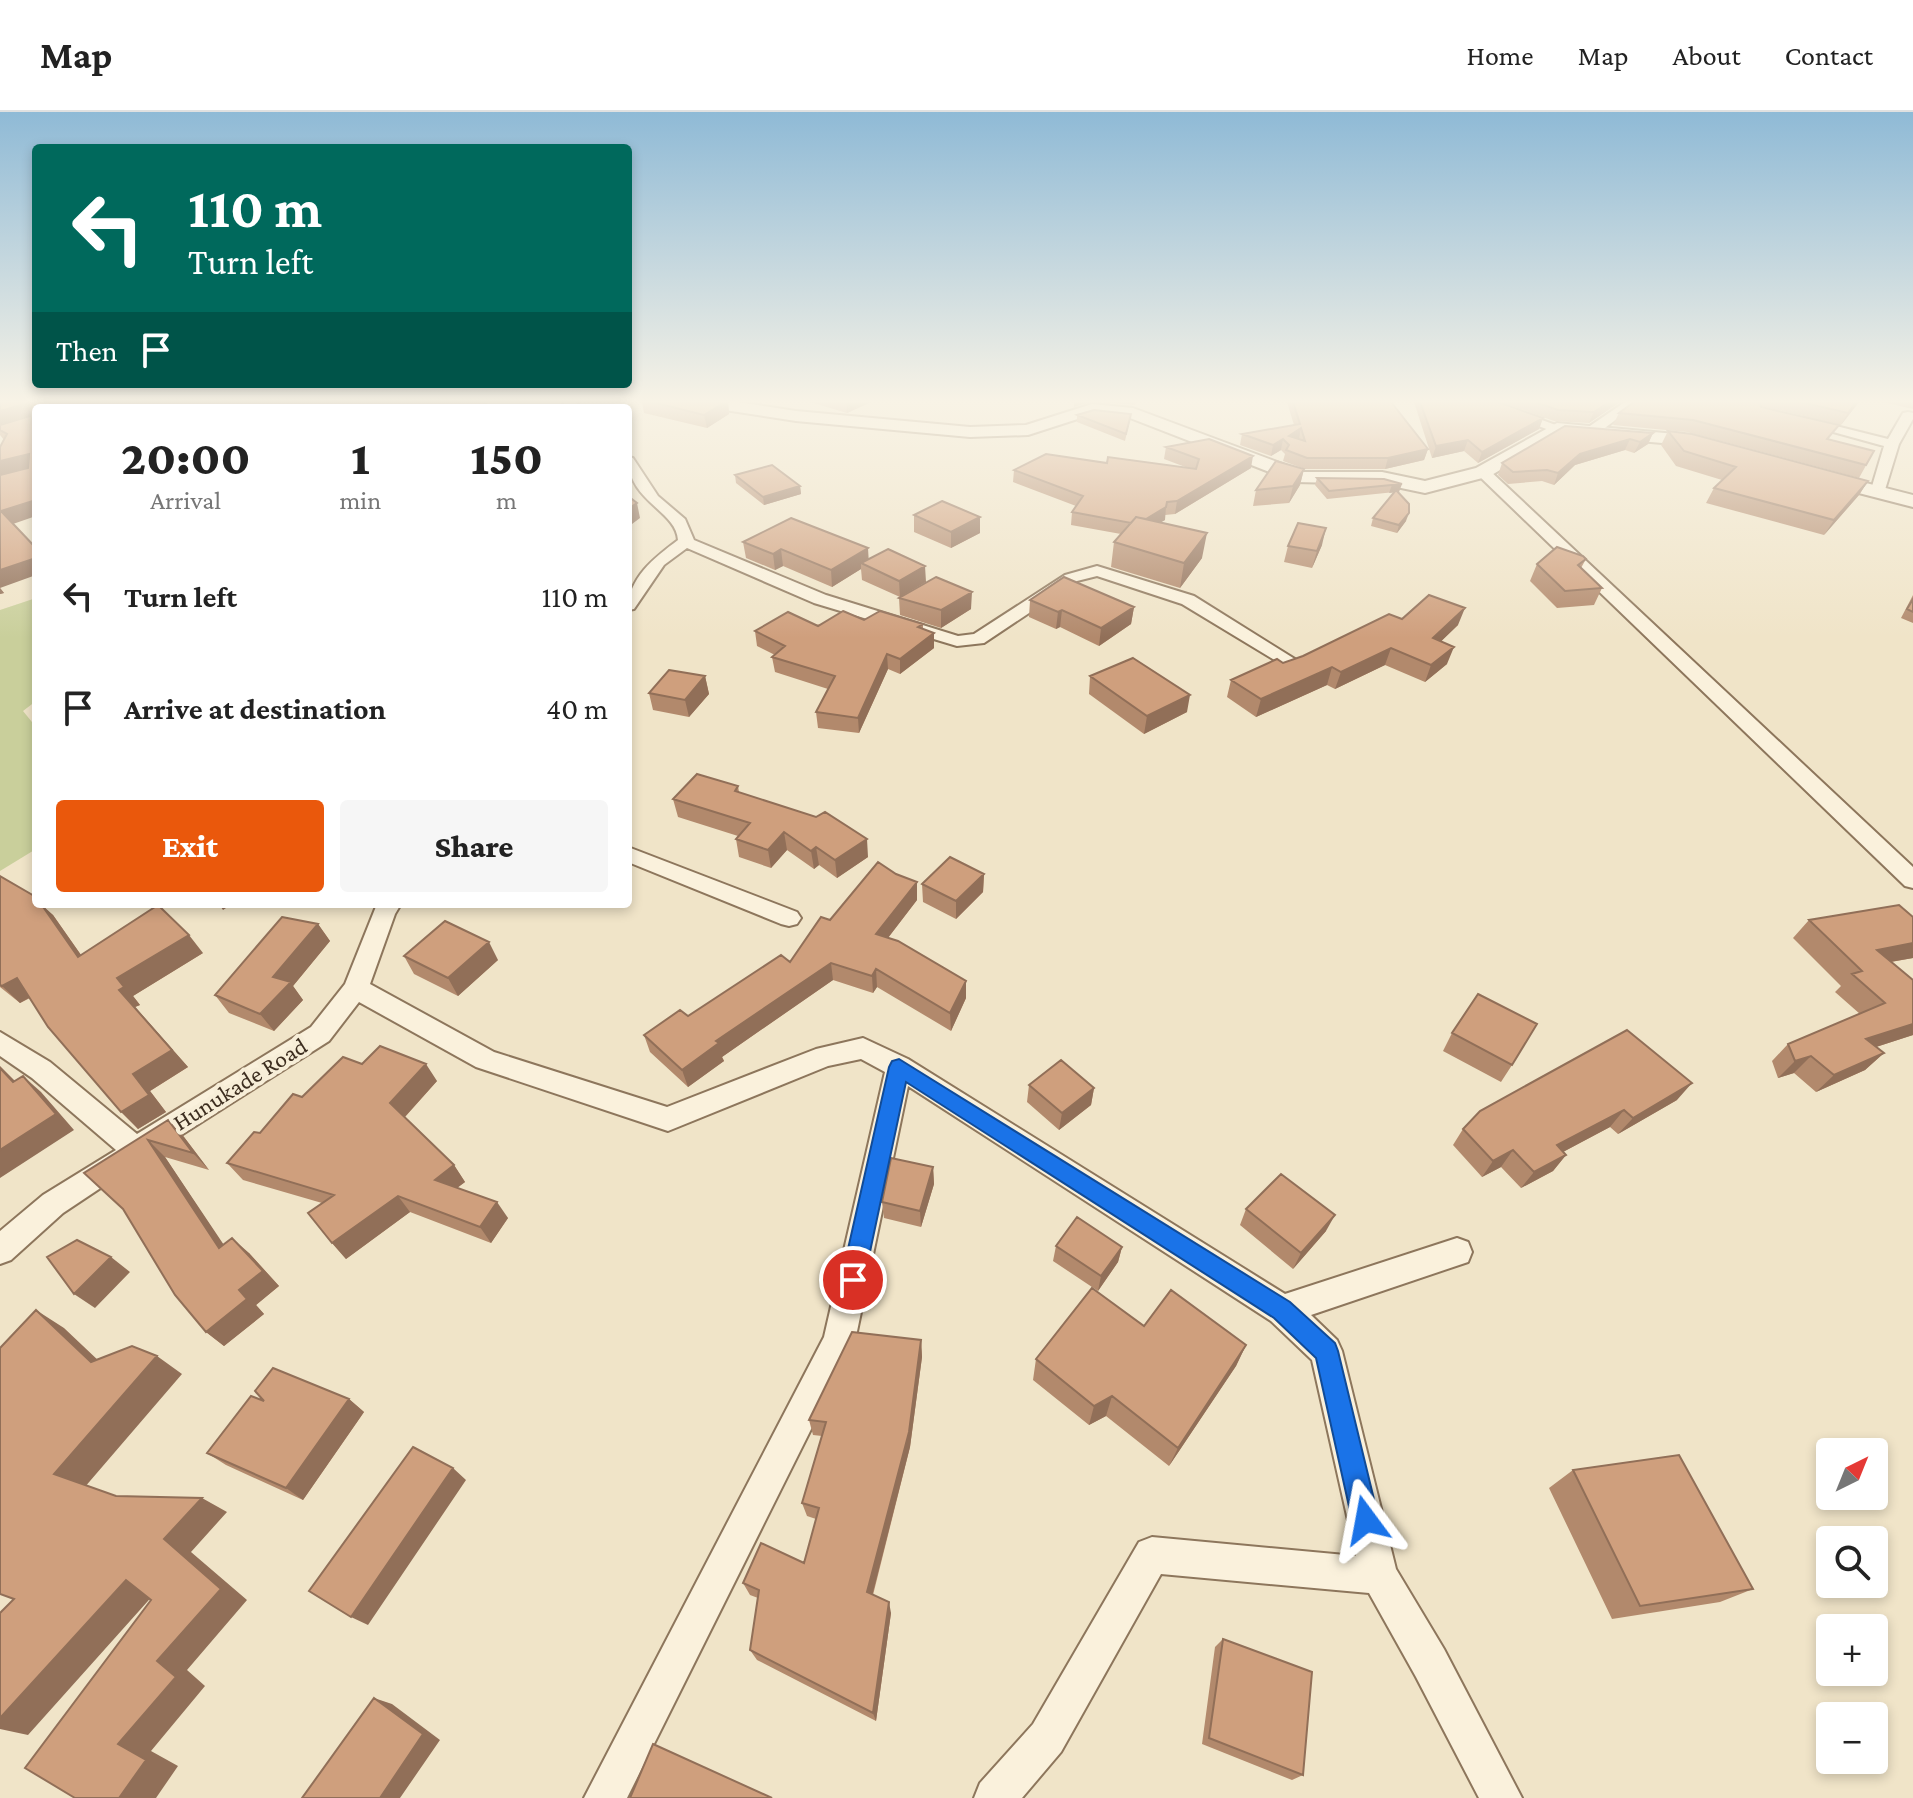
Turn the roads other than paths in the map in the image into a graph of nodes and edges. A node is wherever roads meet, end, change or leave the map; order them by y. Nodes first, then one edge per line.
1 (641, 481) edge
2 (1395, 481) edge
3 (1449, 481) edge
4 (1492, 481) edge
5 (1832, 481) edge
6 (1881, 481) edge
7 (1877, 493) junction
8 (1913, 501) edge
9 (686, 542) junction
10 (632, 599) edge
11 (1297, 666) edge
12 (632, 856) edge
13 (1913, 880) edge
14 (387, 908) edge
15 (789, 918) dead end
16 (356, 988) junction
17 (0, 1042) edge
18 (899, 1067) junction
19 (135, 1149) junction
20 (0, 1250) edge
21 (1457, 1252) dead end
22 (1282, 1310) junction
23 (1379, 1576) junction
24 (605, 1798) edge
25 (995, 1798) edge
26 (1501, 1798) edge

1 - 9 street
2 - 3 street
4 - 13 street
5 - 7 street
6 - 7 street
7 - 8 street
9 - 10 street
9 - 11 street
12 - 15 street
14 - 16 street, Hunukade Road
16 - 18 street
16 - 19 street, Hunukade Road
17 - 19 street
18 - 22 street
18 - 24 street
19 - 20 street, Hunukade Road
21 - 22 street
22 - 23 street
23 - 25 street
23 - 26 street

